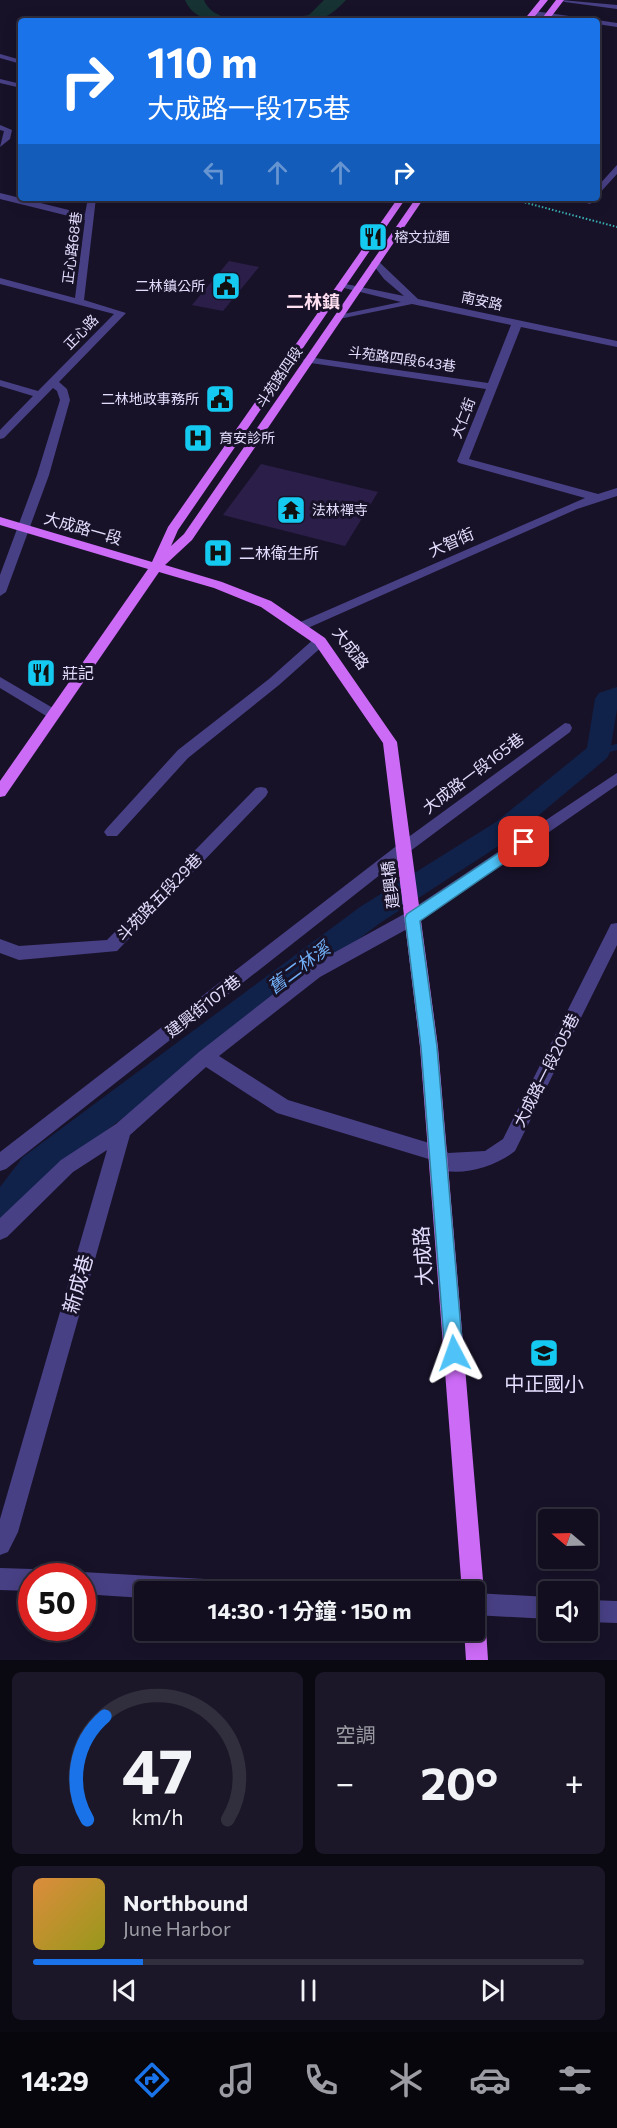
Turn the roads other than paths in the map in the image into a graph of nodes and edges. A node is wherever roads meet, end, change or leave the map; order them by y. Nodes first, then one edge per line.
1 (544, 0) edge
2 (562, 0) edge
3 (617, 7) edge
4 (534, 13) junction
5 (530, 18) edge
6 (546, 18) edge
7 (586, 18) edge
8 (600, 22) edge
9 (617, 25) edge
10 (0, 56) edge
11 (18, 61) edge
12 (0, 81) edge
13 (18, 85) edge
14 (0, 128) edge
15 (0, 144) edge
16 (617, 168) edge
17 (600, 189) edge
18 (0, 196) edge
19 (18, 200) edge
20 (20, 201) edge
21 (92, 201) edge
22 (400, 201) edge
23 (418, 201) edge
24 (89, 218) junction
25 (376, 262) junction
26 (0, 280) edge
27 (341, 286) junction
28 (358, 289) junction
29 (416, 301) junction
30 (79, 302) junction
31 (338, 318) junction
32 (517, 323) junction
33 (617, 344) edge
34 (308, 360) junction
35 (0, 383) edge
36 (52, 383) junction
37 (491, 387) junction
38 (41, 395) junction
39 (0, 436) edge
40 (617, 492) edge
41 (598, 498) junction
42 (0, 521) edge
43 (25, 528) junction
44 (156, 567) junction
45 (0, 592) edge
46 (302, 627) junction
47 (320, 641) junction
48 (0, 682) edge
49 (53, 714) junction
50 (565, 728) dead end
51 (617, 778) edge
52 (0, 792) edge
53 (261, 792) dead end
54 (112, 832) dead end
55 (404, 848) junction
56 (412, 918) junction
57 (617, 929) edge
58 (0, 946) edge
59 (205, 1057) junction
60 (122, 1130) junction
61 (439, 1158) junction
62 (0, 1163) edge
63 (0, 1231) edge
64 (0, 1544) edge
65 (0, 1579) edge
66 (18, 1580) edge
67 (471, 1581) edge
68 (96, 1584) edge
69 (134, 1586) edge
70 (485, 1605) edge
71 (538, 1607) edge
72 (598, 1611) edge
73 (617, 1612) edge
74 (476, 1641) edge
75 (477, 1660) edge

1 - 4 main road
2 - 3 street
2 - 6 main road
2 - 7 street
4 - 5 main road
4 - 6 street
8 - 9 street
10 - 11 street
12 - 13 street
14 - 15 street
16 - 17 street
18 - 19 street
20 - 24 street
21 - 24 street, 正心路68巷
22 - 27 main road, 斗苑路四段
23 - 25 main road, 斗苑路四段
24 - 30 street, 正心路68巷
25 - 28 main road, 斗苑路四段
25 - 29 street
26 - 30 street, 正心路
27 - 28 street, 南安路
27 - 44 main road, 斗苑路四段
28 - 29 street, 南安路
28 - 31 main road, 斗苑路四段
29 - 31 street
29 - 32 street, 南安路
30 - 36 street, 正心路
31 - 34 main road, 斗苑路四段
32 - 33 street, 南安路
32 - 37 street, 大仁街
34 - 37 street, 斗苑路四段643巷
34 - 44 main road, 斗苑路四段
35 - 38 street
36 - 38 street, 正心路
36 - 43 street
37 - 41 street, 大仁街
38 - 39 street, 正心路
40 - 41 street, 大智街
41 - 46 street, 大智街
42 - 43 main road, 大成路一段
43 - 44 main road, 大成路一段
43 - 45 street
44 - 46 main road, 大成路
44 - 49 main road, 斗苑路四段
46 - 47 main road, 大成路
47 - 54 street
47 - 55 main road, 大成路
48 - 49 street
49 - 52 main road, 斗苑路四段
50 - 55 street, 大成路一段165巷
51 - 56 street
53 - 58 street, 斗苑路五段29巷
55 - 56 main road, 建興橋
55 - 62 street, 建興街107巷
56 - 59 street
56 - 61 main road, 大成路
57 - 61 street, 大成路一段205巷
59 - 60 street
59 - 61 street
60 - 63 street
60 - 64 street, 新成巷
61 - 67 main road, 大成路
65 - 66 street
68 - 69 street
70 - 71 street
72 - 73 street
74 - 75 main road

